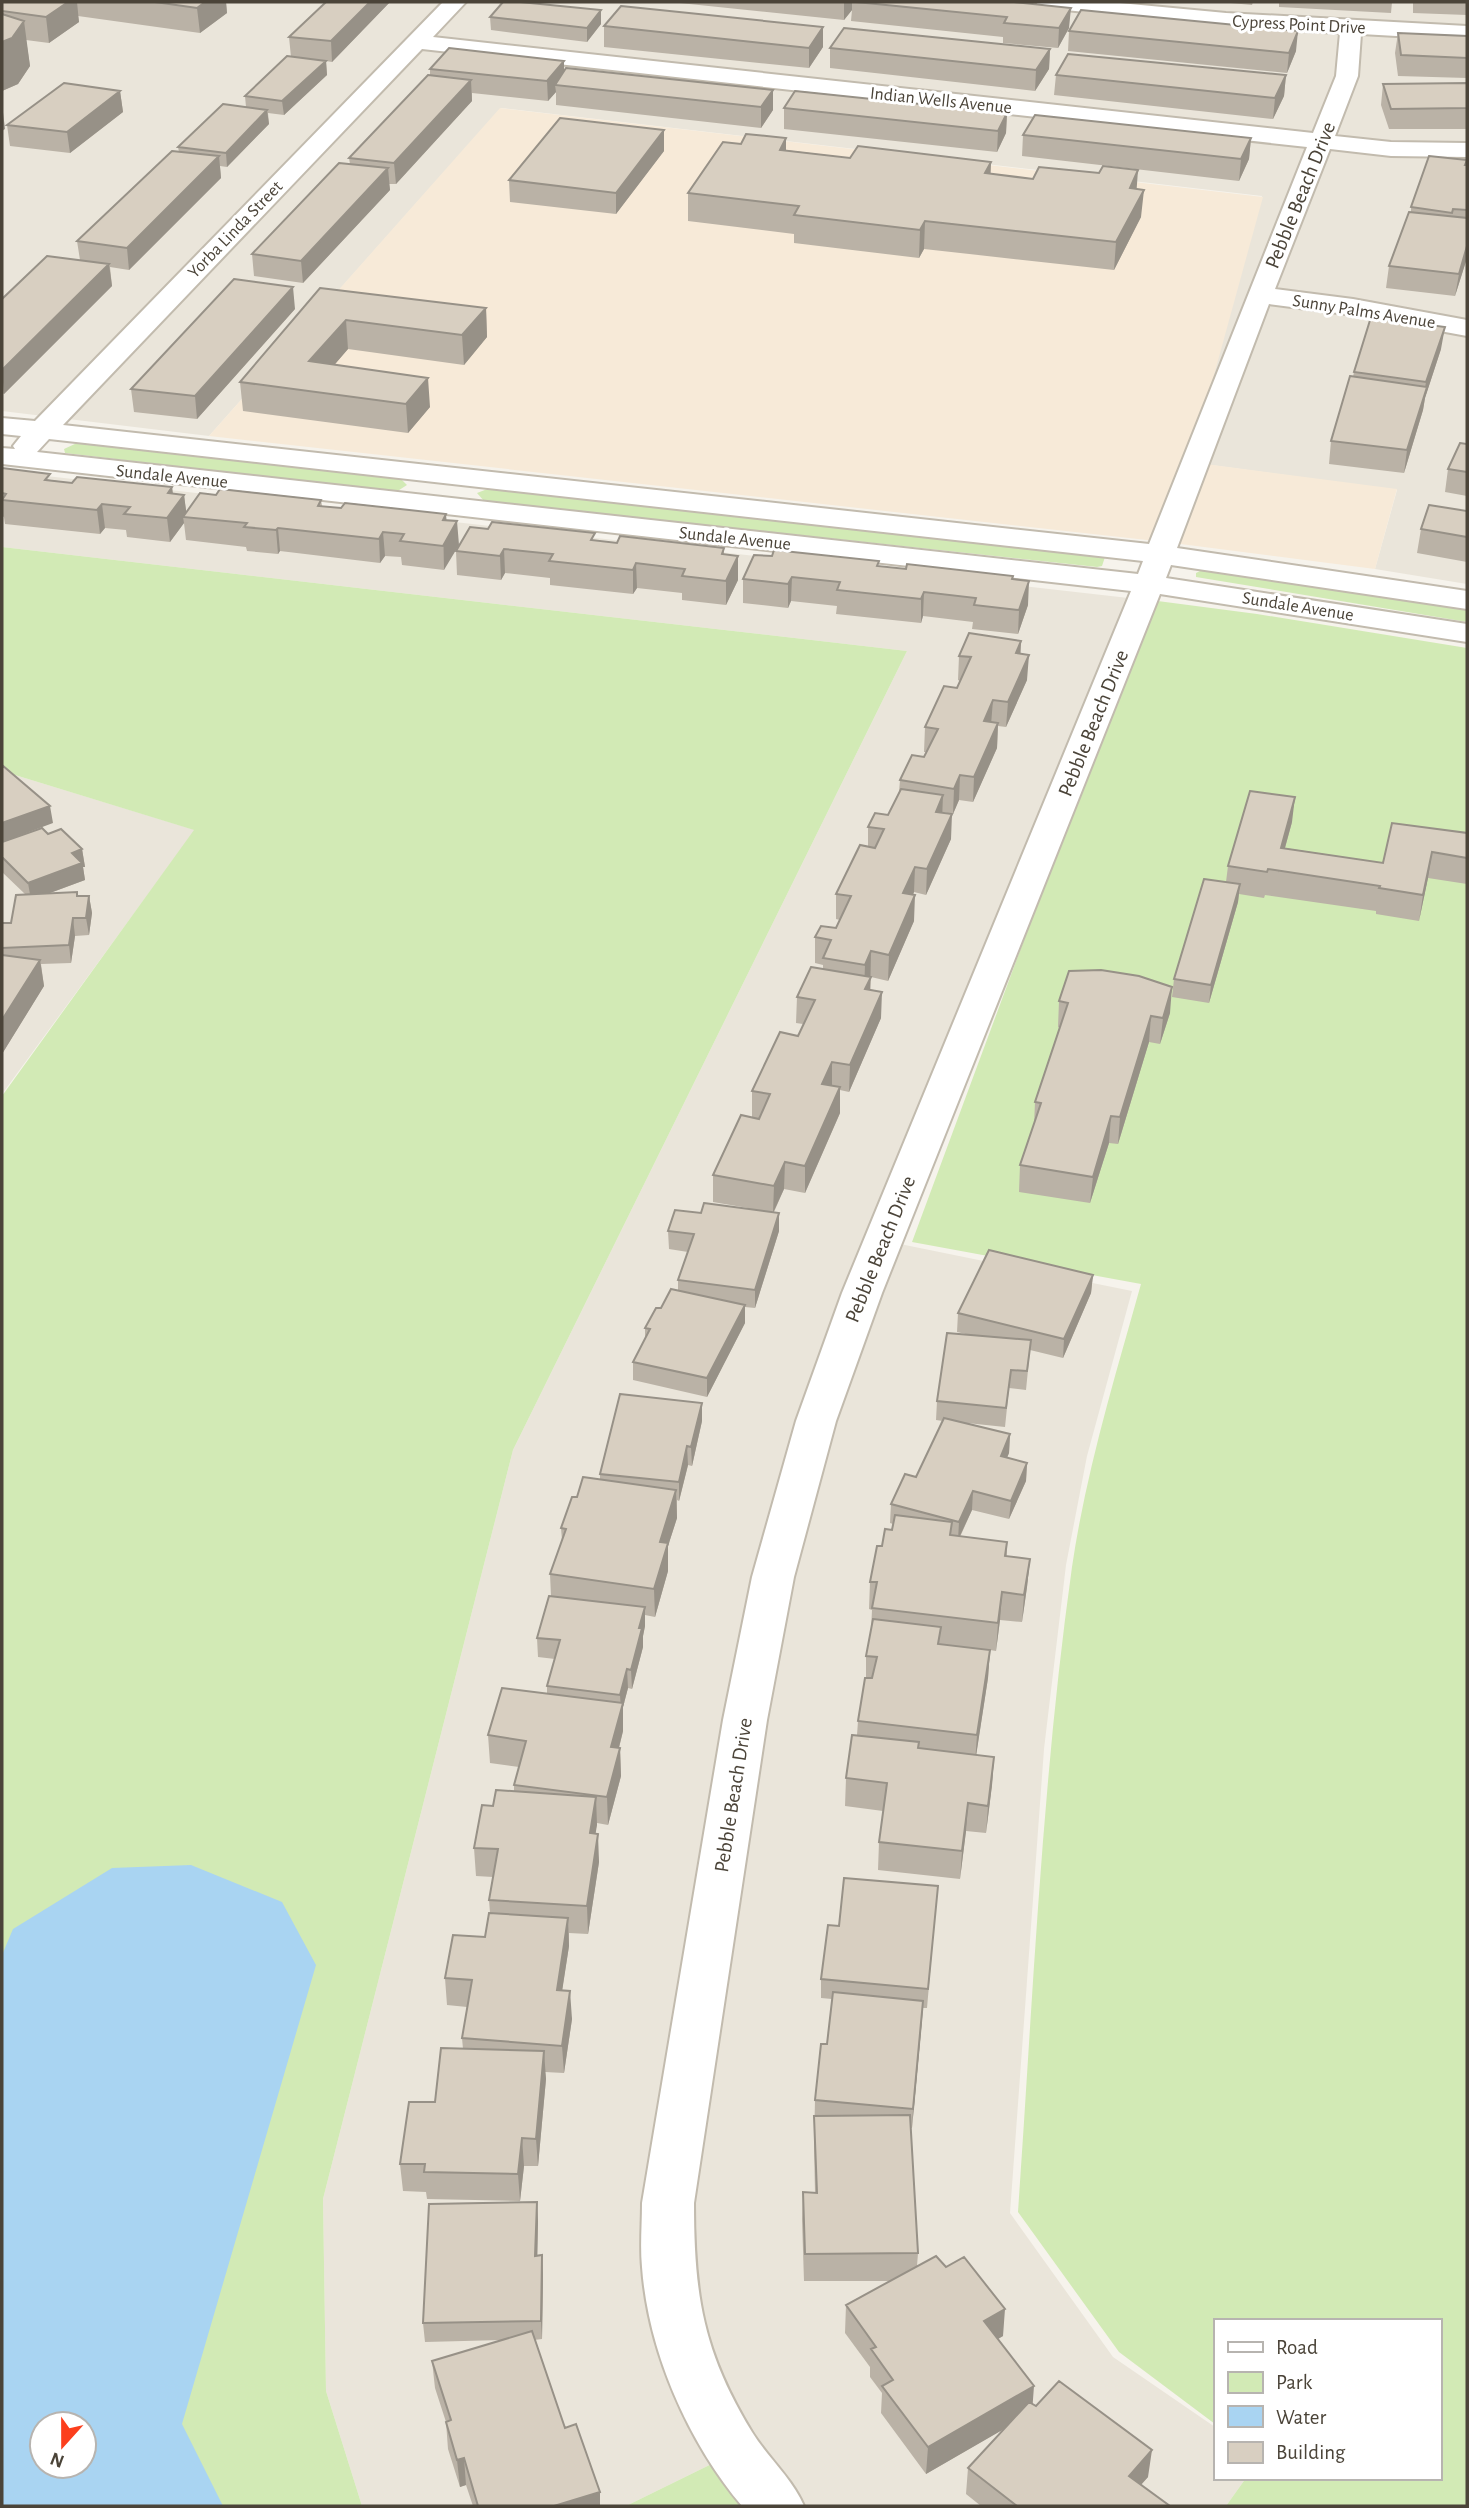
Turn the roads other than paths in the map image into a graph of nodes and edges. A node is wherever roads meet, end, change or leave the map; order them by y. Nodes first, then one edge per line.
1 (455, 2) edge
2 (1047, 2) edge
3 (1351, 27) junction
4 (1467, 33) edge
5 (415, 43) junction
6 (1321, 141) junction
7 (1467, 150) edge
8 (1260, 295) junction
9 (1467, 328) edge
10 (2, 426) edge
11 (39, 431) junction
12 (9, 457) edge
13 (1154, 569) junction
14 (1467, 600) edge
15 (1467, 633) edge
16 (776, 2506) edge

1 - 5 street, Yorba Linda Street
2 - 3 street, Cypress Point Drive
3 - 4 street, Cypress Point Drive
3 - 6 street, Pebble Beach Drive
5 - 6 street, Indian Wells Avenue
5 - 11 street, Yorba Linda Street
6 - 7 street, Indian Wells Avenue
6 - 8 street, Pebble Beach Drive
8 - 9 street, Sunny Palms Avenue
8 - 13 street, Pebble Beach Drive
10 - 11 street, Sundale Avenue
11 - 12 street, Yorba Linda Street
11 - 13 street, Sundale Avenue
12 - 13 street, Sundale Avenue
13 - 14 street, Sundale Avenue
13 - 15 street, Sundale Avenue
13 - 16 street, Pebble Beach Drive

